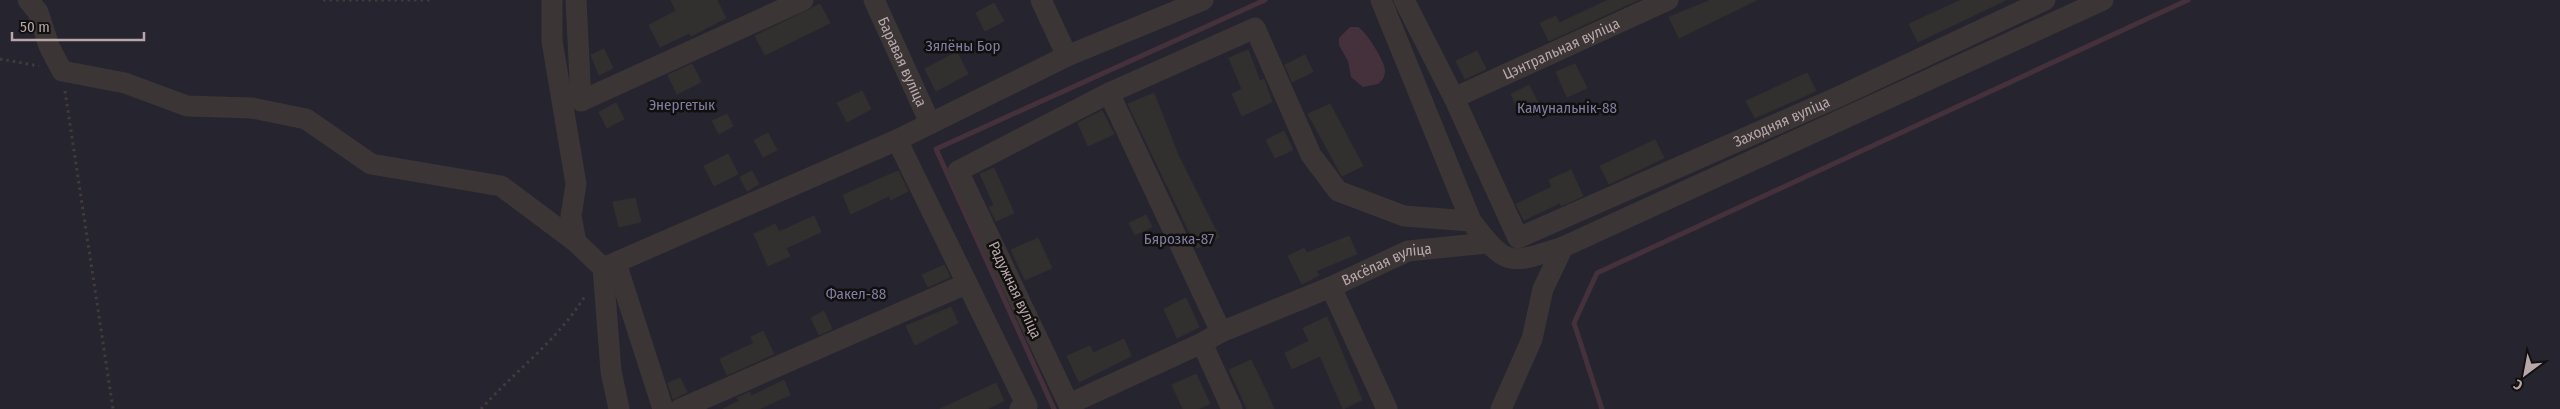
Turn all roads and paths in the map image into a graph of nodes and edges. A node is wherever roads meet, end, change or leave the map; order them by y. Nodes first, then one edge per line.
1 (28, 0) edge
2 (323, 0) edge
3 (432, 0) edge
4 (552, 0) edge
5 (576, 0) edge
6 (803, 0) edge
7 (874, 0) edge
8 (1042, 0) edge
9 (1201, 0) edge
10 (1381, 0) edge
11 (1404, 0) edge
12 (1668, 0) edge
13 (2045, 0) edge
14 (2103, 0) edge
15 (1067, 56) junction
16 (0, 58) edge
17 (62, 70) junction
18 (1109, 94) junction
19 (1454, 98) junction
20 (930, 123) junction
21 (897, 140) junction
22 (1471, 221) junction
23 (576, 242) junction
24 (1488, 242) junction
25 (1563, 248) junction
26 (609, 266) junction
27 (966, 284) junction
28 (1331, 287) junction
29 (1221, 332) junction
30 (1202, 343) junction
31 (1070, 407) edge
32 (1025, 408) edge
33 (113, 409) edge
34 (481, 409) edge
35 (619, 409) edge
36 (663, 409) edge
37 (680, 409) edge
38 (1232, 409) edge
39 (1387, 409) edge
40 (1501, 409) edge

1 - 17 street
2 - 3 path
4 - 23 street
5 - 6 street
7 - 20 street, Баравая вуліца
8 - 15 street
9 - 15 street
10 - 22 street
11 - 19 street
12 - 19 street, Цэнтральная вуліца
13 - 19 street, Заходняя вуліца
14 - 25 street
15 - 20 street
16 - 17 path
17 - 23 street
17 - 33 path
18 - 22 street
18 - 29 street
18 - 31 street, Радужная вуліца
20 - 21 street
21 - 26 street
21 - 27 street
22 - 24 street
23 - 26 street
24 - 25 street
24 - 28 street, Вясёлая вуліца
25 - 40 street
26 - 34 path
26 - 35 street
26 - 36 street
27 - 32 street
27 - 37 street
28 - 29 street
28 - 39 street, Вясёлая вуліца
29 - 30 street
30 - 31 street
30 - 38 street

